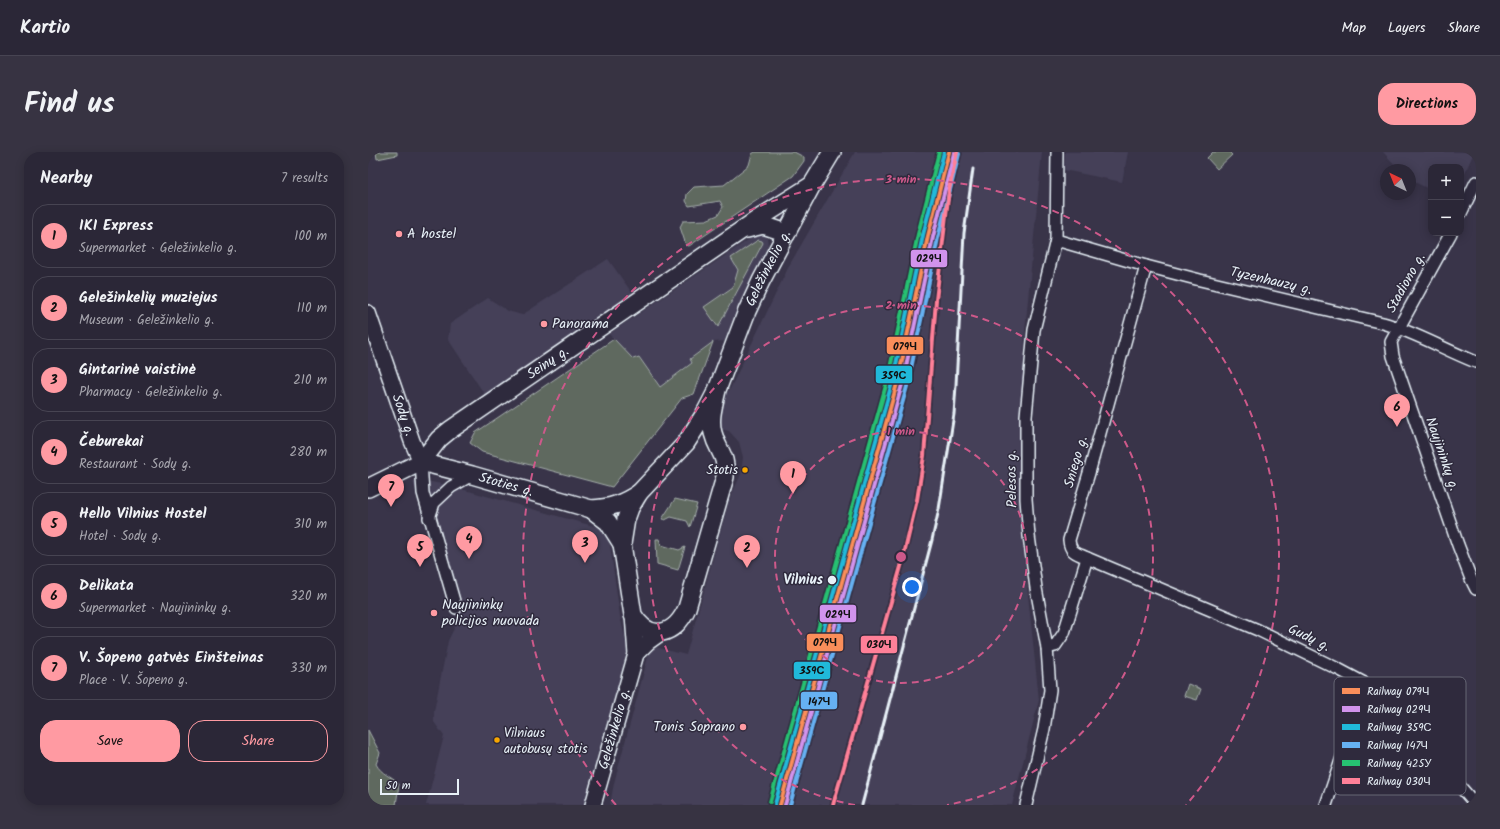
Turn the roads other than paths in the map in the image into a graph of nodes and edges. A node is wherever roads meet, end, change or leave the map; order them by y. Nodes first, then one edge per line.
1 (832, 152) edge
2 (1057, 152) edge
3 (1476, 182) edge
4 (812, 185) junction
5 (1464, 207) edge
6 (741, 231) junction
7 (787, 233) junction
8 (1449, 236) edge
9 (1056, 240) junction
10 (1146, 266) junction
11 (368, 313) edge
12 (1399, 327) junction
13 (1476, 362) edge
14 (717, 390) junction
15 (686, 443) junction
16 (717, 445) junction
17 (421, 462) junction
18 (472, 475) junction
19 (368, 488) edge
20 (639, 493) junction
21 (591, 509) junction
22 (429, 518) junction
23 (622, 544) junction
24 (1087, 558) junction
25 (1476, 589) edge
26 (456, 608) dead end
27 (633, 616) junction
28 (662, 632) junction
29 (1047, 648) junction
30 (636, 654) junction
31 (1353, 677) edge
32 (1334, 781) edge
33 (1466, 793) edge
34 (593, 805) edge
35 (1026, 805) edge
36 (1326, 805) edge
37 (1476, 805) edge

1 - 4 main road, Geležinkelio g.
2 - 9 street, Pelesos g.
3 - 5 street
4 - 6 main road, Seinų g.
4 - 7 main road, Geležinkelio g.
6 - 7 main road, Seinų g.
6 - 17 main road, Seinų g.
7 - 14 main road, Geležinkelio g.
8 - 12 street, Stadiono g.
9 - 10 street, Tyzenhauzų g.
9 - 29 street, Pelesos g.
10 - 12 street, Tyzenhauzų g.
10 - 24 street, Sniego g.
11 - 17 main road, Sodų g.
12 - 13 street, Tyzenhauzų g.
12 - 25 street, Naujininkų g.
14 - 15 main road, Geležinkelio g.
14 - 16 main road, Geležinkelio g.
15 - 16 main road
15 - 20 main road, Geležinkelio g.
16 - 28 main road, Geležinkelio g.
17 - 18 main road, Stoties g.
17 - 19 main road
17 - 22 street, Sodų g.
18 - 21 main road, Stoties g.
18 - 22 street
20 - 21 main road, Stoties g.
20 - 23 main road, Geležinkelio g.
21 - 23 main road, Stoties g.
22 - 26 street, Sodų g.
23 - 27 main road, Geležinkelio g.
24 - 29 street
24 - 31 street, Gudų g.
27 - 28 main road
27 - 30 main road, Geležinkelio g.
28 - 30 main road, Geležinkelio g.
29 - 35 street, Pelesos g.
30 - 34 main road, Geležinkelio g.
32 - 36 street
33 - 37 street, Gudų g.

